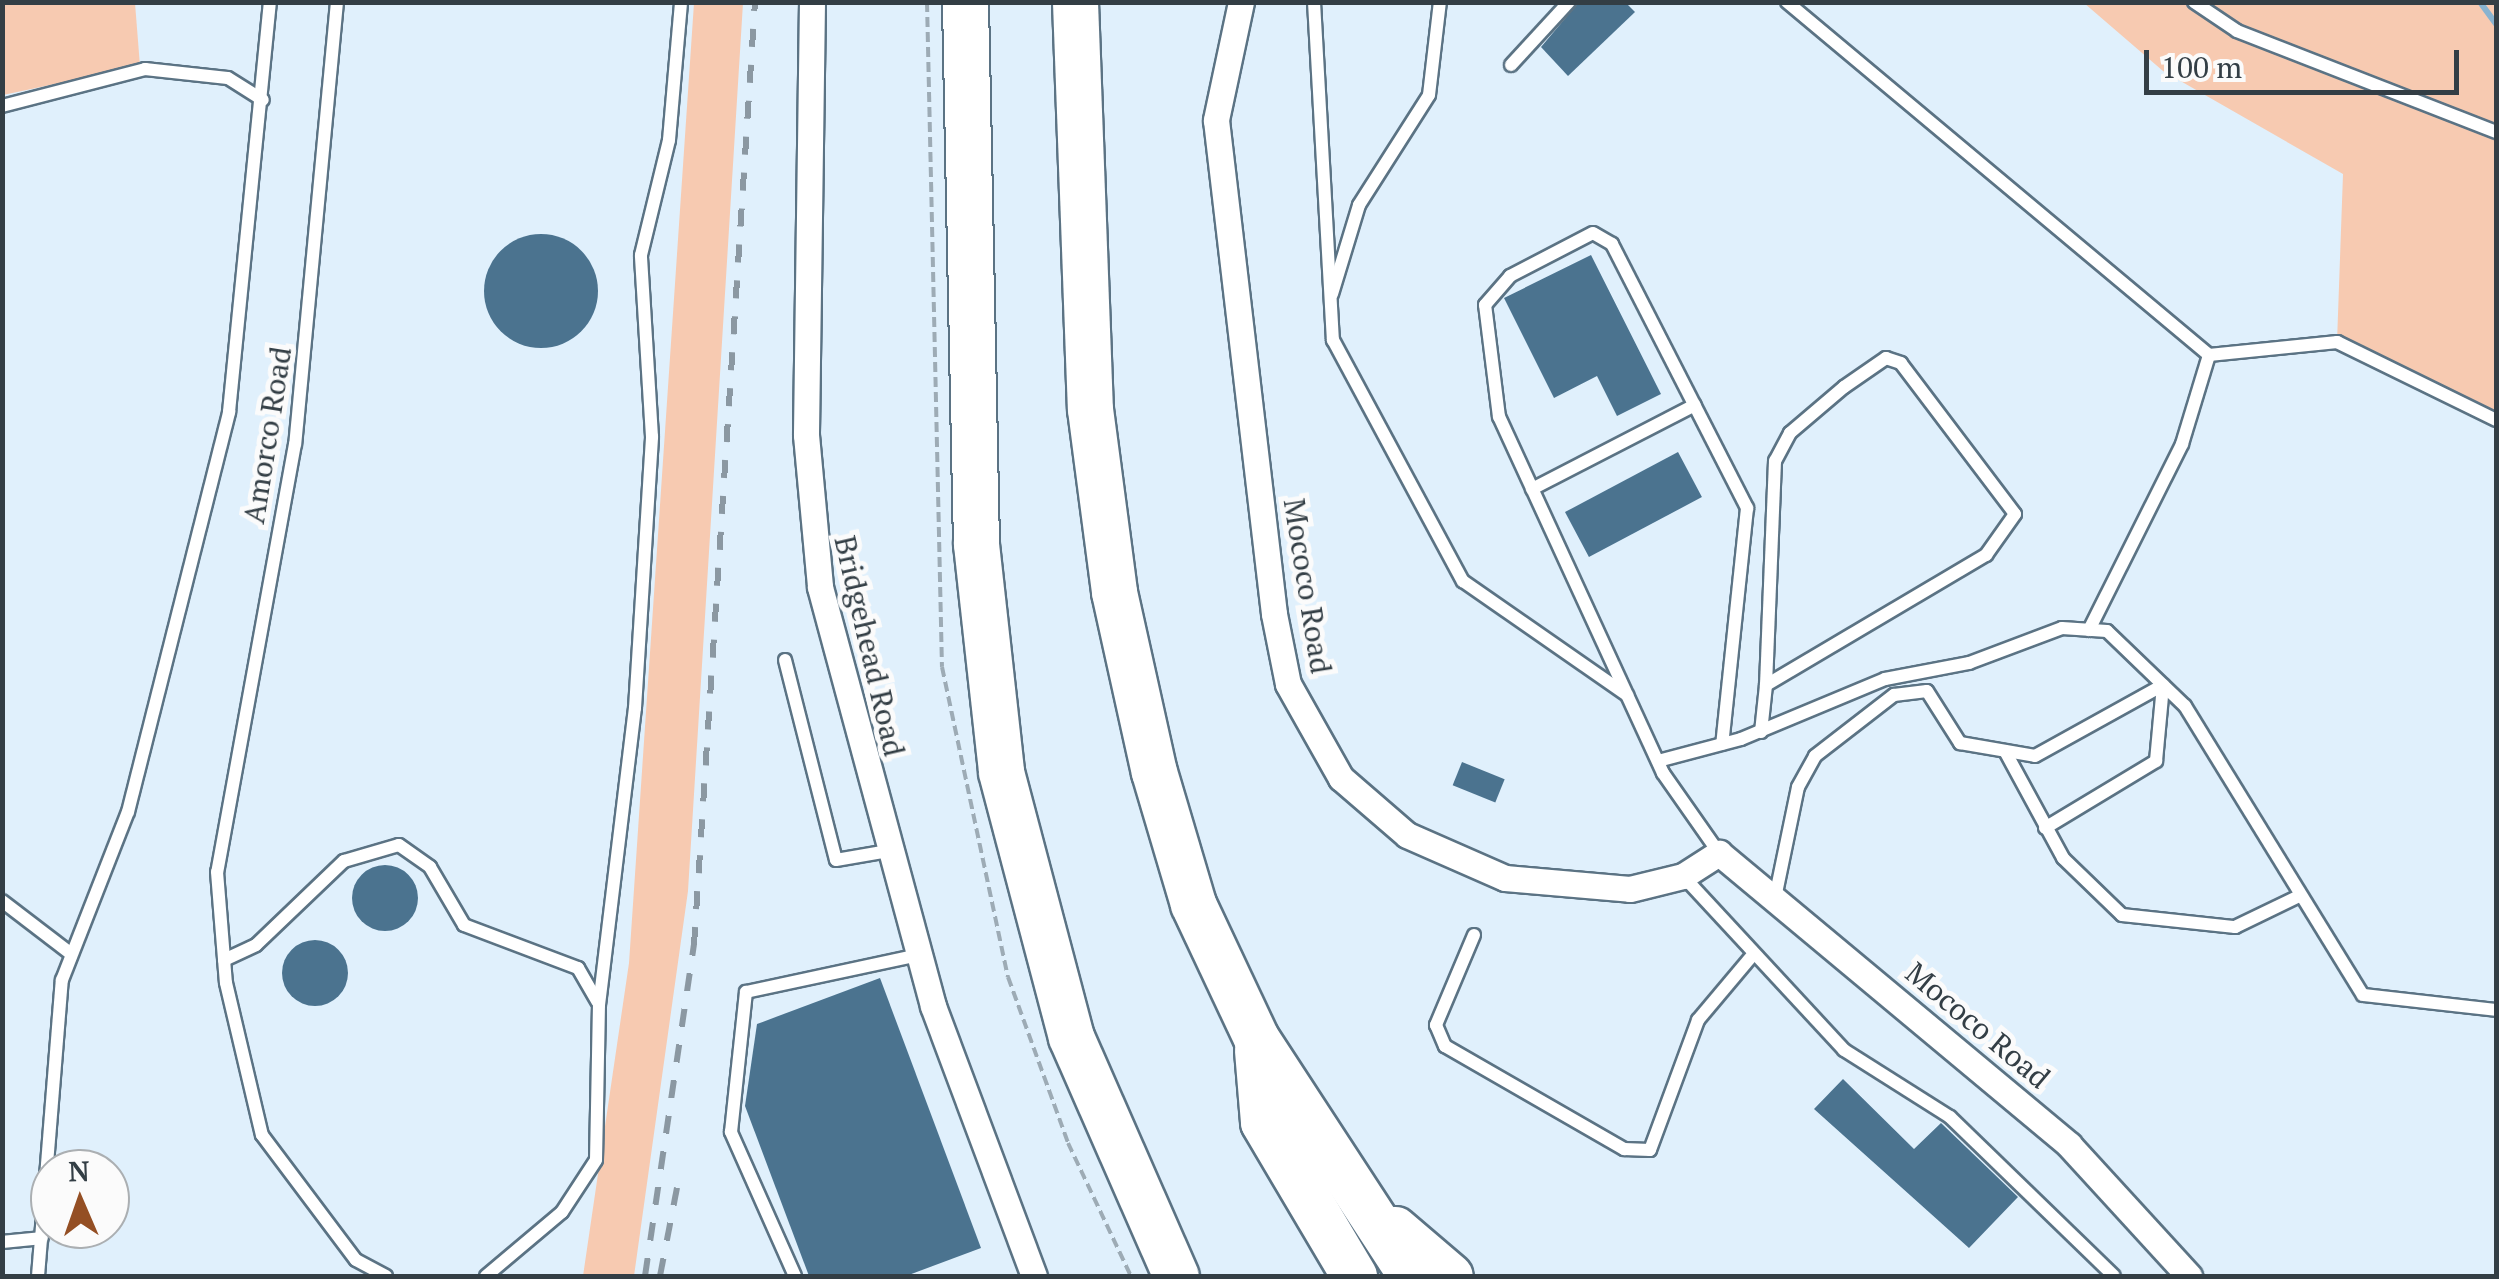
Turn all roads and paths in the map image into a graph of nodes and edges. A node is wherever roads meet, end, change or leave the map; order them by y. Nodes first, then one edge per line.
1 (270, 2) edge
2 (337, 2) edge
3 (681, 2) edge
4 (812, 2) edge
5 (965, 2) edge
6 (1075, 2) edge
7 (1241, 2) edge
8 (1314, 2) edge
9 (1440, 2) edge
10 (1569, 2) edge
11 (1787, 2) edge
12 (2194, 2) edge
13 (1511, 66) dead end
14 (263, 100) junction
15 (2, 106) edge
16 (2496, 132) edge
17 (1329, 306) junction
18 (2209, 355) junction
19 (1694, 405) junction
20 (2496, 420) edge
21 (1532, 489) junction
22 (2090, 630) junction
23 (785, 660) dead end
24 (1766, 685) junction
25 (2163, 685) junction
26 (1630, 696) junction
27 (1761, 732) junction
28 (1722, 744) junction
29 (2005, 751) junction
30 (1658, 762) junction
31 (2046, 828) junction
32 (888, 850) junction
33 (1719, 853) junction
34 (1683, 876) junction
35 (2300, 896) junction
36 (1774, 898) junction
37 (2, 901) edge
38 (1474, 934) dead end
39 (70, 953) junction
40 (918, 956) junction
41 (1751, 957) junction
42 (224, 960) junction
43 (599, 1005) junction
44 (2496, 1010) edge
45 (1256, 1038) junction
46 (47, 1149) edge
47 (1289, 1170) junction
48 (1354, 1194) junction
49 (30, 1239) edge
50 (2, 1242) edge
51 (41, 1249) edge
52 (485, 1275) edge
53 (38, 1276) edge
54 (386, 1276) edge
55 (795, 1276) edge
56 (1034, 1276) edge
57 (1176, 1276) edge
58 (1323, 1276) edge
59 (1354, 1276) edge
60 (1411, 1276) edge
61 (1450, 1276) edge
62 (2114, 1276) edge
63 (2189, 1276) edge

1 - 14 lane
2 - 42 lane, Amorco Road
3 - 43 lane
4 - 32 street, Bridgehead Road
5 - 57 highway
6 - 45 highway
7 - 34 street, Mococo Road
8 - 17 lane
9 - 17 lane
10 - 13 lane
11 - 18 lane
12 - 16 lane
14 - 15 lane
14 - 39 lane
17 - 26 lane
18 - 20 lane
18 - 22 lane
19 - 21 lane
19 - 21 lane
19 - 28 lane
21 - 26 lane
22 - 25 lane
22 - 27 lane
23 - 32 lane
24 - 24 lane
24 - 27 lane
25 - 29 lane
25 - 31 lane
25 - 35 lane
26 - 30 lane
27 - 28 lane
28 - 30 lane
29 - 31 lane
29 - 36 lane
30 - 33 lane
31 - 35 lane
32 - 40 street, Bridgehead Road
33 - 34 street, Mococo Road
33 - 36 street, Mococo Road
34 - 41 lane
35 - 44 lane
36 - 63 street, Mococo Road
37 - 39 lane
38 - 41 lane
39 - 46 lane
40 - 55 lane
40 - 56 street, Bridgehead Road
41 - 62 lane
42 - 43 lane
42 - 54 lane, Amorco Road
43 - 52 lane
45 - 47 highway
45 - 48 highway
47 - 58 highway
47 - 59 highway
48 - 60 highway
48 - 61 highway
49 - 50 lane
51 - 53 lane

